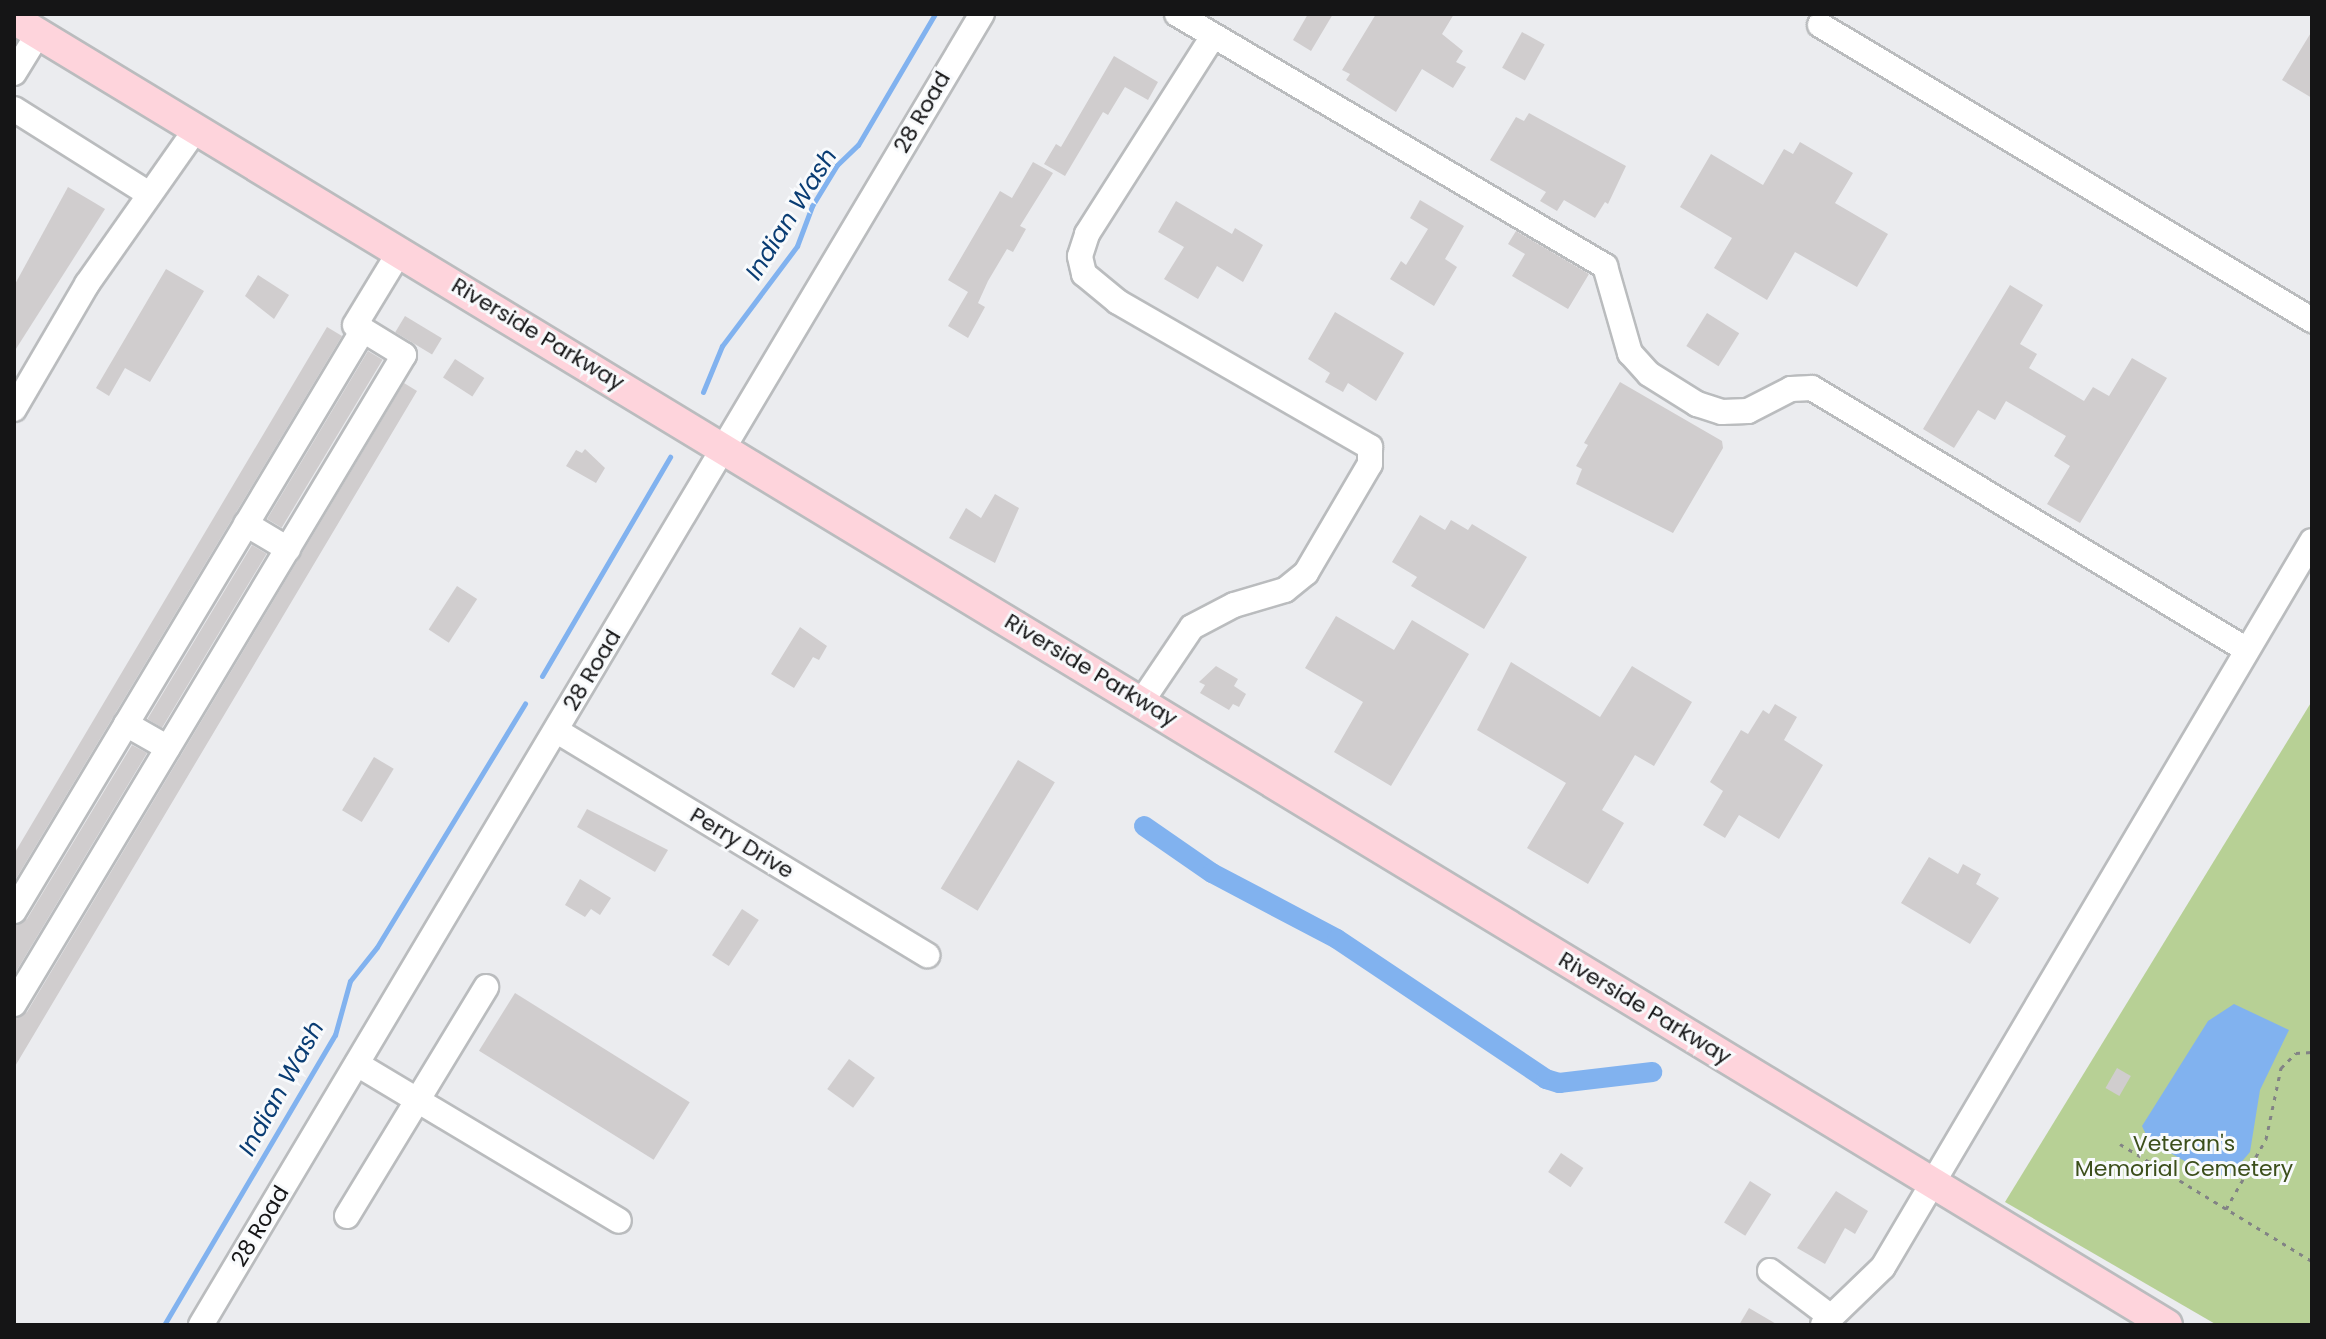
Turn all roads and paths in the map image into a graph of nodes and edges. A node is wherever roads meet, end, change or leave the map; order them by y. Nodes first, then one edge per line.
1 (982, 14) edge
2 (1177, 14) edge
3 (1820, 25) dead end
4 (26, 26) edge
5 (1213, 36) junction
6 (14, 73) edge
7 (14, 109) edge
8 (196, 129) junction
9 (149, 194) junction
10 (400, 251) junction
11 (2312, 320) edge
12 (363, 330) junction
13 (14, 409) edge
14 (726, 447) junction
15 (246, 524) junction
16 (2312, 541) edge
17 (288, 549) junction
18 (2247, 650) junction
19 (1142, 701) junction
20 (126, 724) junction
21 (557, 731) junction
22 (168, 748) junction
23 (14, 911) edge
24 (927, 955) dead end
25 (22, 973) edge
26 (486, 987) dead end
27 (14, 1004) edge
28 (2312, 1052) edge
29 (357, 1064) junction
30 (418, 1100) junction
31 (2120, 1144) dead end
32 (1931, 1182) junction
33 (2226, 1209) junction
34 (347, 1216) dead end
35 (619, 1221) dead end
36 (2312, 1261) edge
37 (1770, 1271) dead end
38 (1826, 1320) edge
39 (201, 1325) edge
40 (2167, 1325) edge

1 - 14 street, 28 Road
2 - 5 street
3 - 11 street
4 - 6 street
4 - 8 main road, Riverside Parkway
5 - 18 street
5 - 19 street
7 - 9 street
8 - 9 street
8 - 10 main road, Riverside Parkway
9 - 13 street
10 - 12 street
10 - 14 main road, Riverside Parkway
12 - 15 street
12 - 17 street
14 - 19 main road, Riverside Parkway
14 - 21 street, 28 Road
15 - 17 street
15 - 20 street
16 - 18 street
17 - 22 street
18 - 32 street
19 - 32 main road, Riverside Parkway
20 - 22 street
20 - 23 street
21 - 24 street, Perry Drive
21 - 29 street, 28 Road
22 - 25 street
25 - 27 street
26 - 30 street
28 - 33 path
29 - 30 street
29 - 39 street, 28 Road
30 - 34 street
30 - 35 street
31 - 33 path
32 - 38 street
32 - 40 main road, Riverside Parkway
33 - 36 path
37 - 38 street

